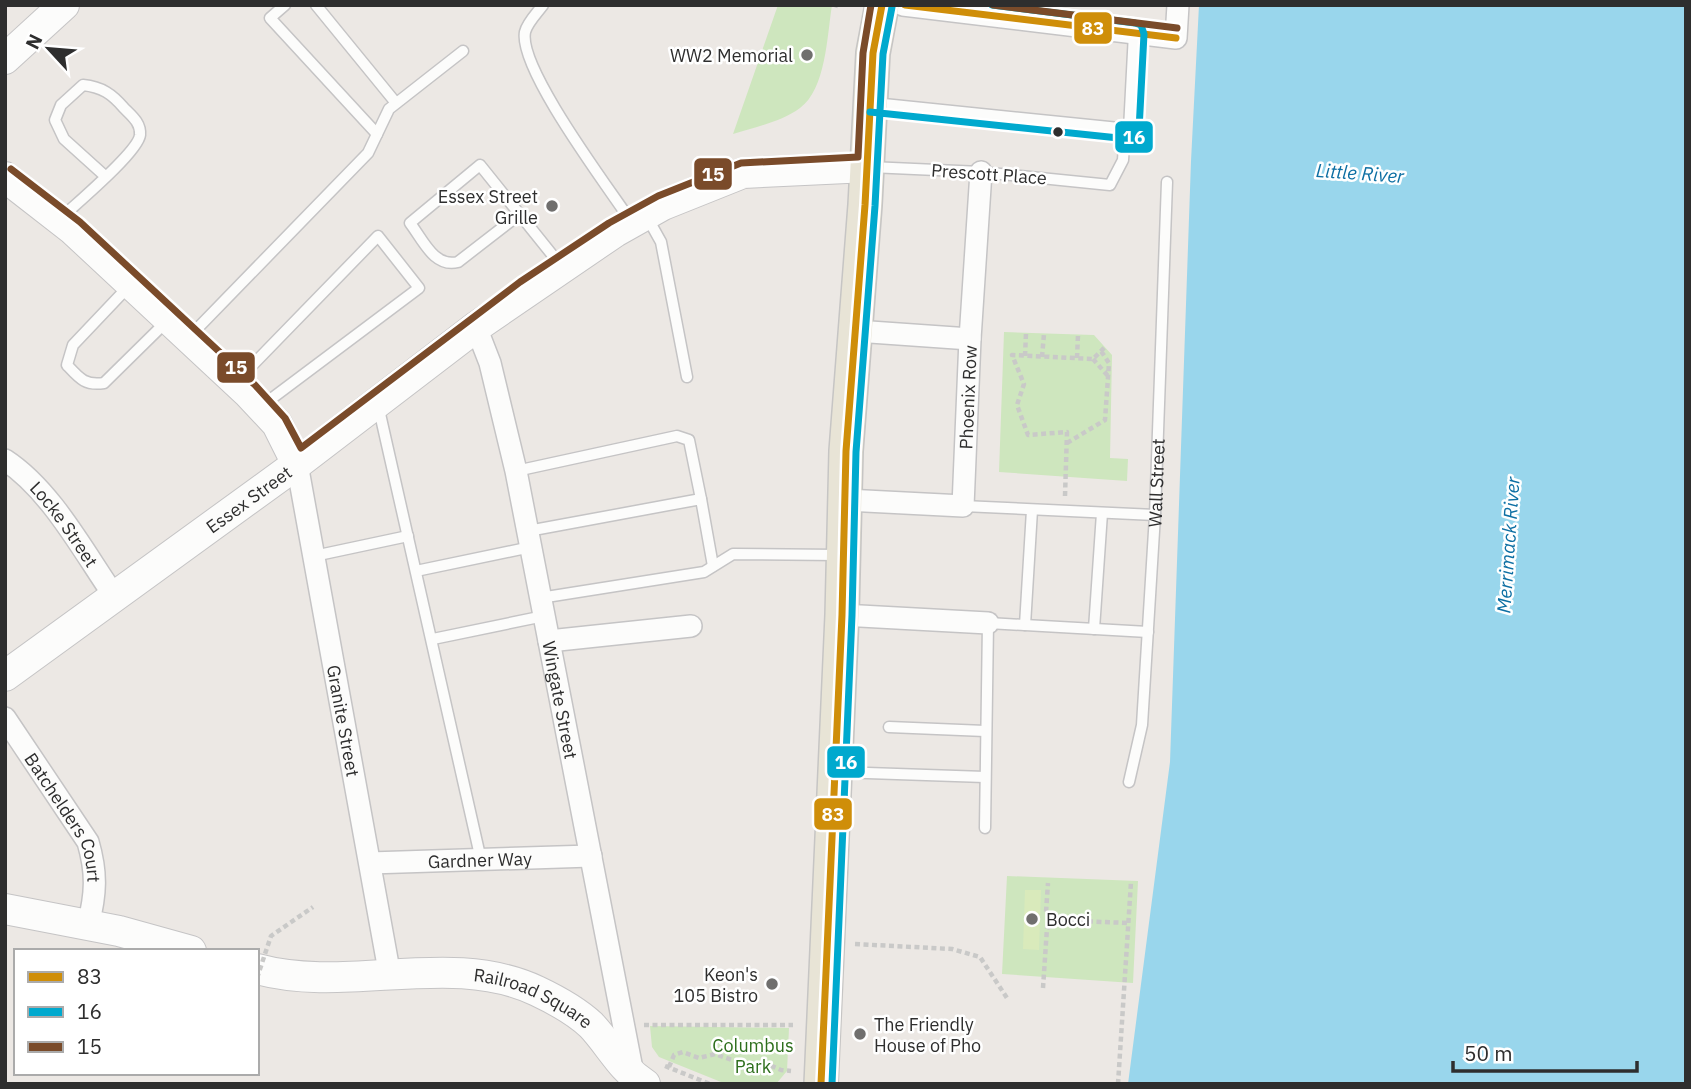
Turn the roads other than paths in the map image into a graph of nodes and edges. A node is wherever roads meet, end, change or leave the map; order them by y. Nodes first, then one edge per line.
1 (64, 5) edge
2 (285, 5) edge
3 (316, 5) edge
4 (543, 5) edge
5 (882, 5) edge
6 (903, 5) edge
7 (1178, 5) edge
8 (1134, 33) junction
9 (463, 51) dead end
10 (5, 59) edge
11 (871, 102) junction
12 (397, 103) junction
13 (1105, 127) junction
14 (377, 134) junction
15 (868, 167) junction
16 (981, 172) junction
17 (105, 176) junction
18 (5, 177) edge
19 (1167, 182) dead end
20 (520, 214) junction
21 (60, 219) junction
22 (639, 219) junction
23 (562, 267) junction
24 (131, 284) junction
25 (476, 327) junction
26 (179, 328) junction
27 (856, 331) junction
28 (970, 340) junction
29 (687, 377) dead end
30 (236, 382) junction
31 (378, 402) junction
32 (261, 407) junction
33 (5, 460) edge
34 (297, 464) junction
35 (516, 471) junction
36 (701, 499) junction
37 (846, 500) junction
38 (964, 506) junction
39 (1032, 510) junction
40 (1102, 513) junction
41 (1155, 515) junction
42 (408, 536) junction
43 (529, 539) junction
44 (844, 555) junction
45 (314, 556) junction
46 (713, 566) junction
47 (416, 572) junction
48 (115, 597) junction
49 (542, 607) junction
50 (842, 615) junction
51 (988, 623) junction
52 (1025, 625) junction
53 (691, 626) dead end
54 (1094, 629) junction
55 (1148, 632) junction
56 (433, 639) junction
57 (549, 641) junction
58 (5, 676) edge
59 (5, 718) edge
60 (889, 727) dead end
61 (985, 731) junction
62 (835, 772) junction
63 (985, 777) junction
64 (1129, 782) dead end
65 (985, 828) dead end
66 (591, 856) junction
67 (481, 860) junction
68 (370, 863) junction
69 (5, 909) edge
70 (88, 925) junction
71 (183, 949) edge
72 (259, 969) edge
73 (390, 976) junction
74 (652, 1073) edge
75 (806, 1077) edge

1 - 10 main road
2 - 14 lane
3 - 12 lane
4 - 22 lane
5 - 11 main road
6 - 8 street
7 - 8 street
8 - 13 lane
9 - 12 lane
11 - 13 lane
11 - 15 main road
12 - 14 lane
13 - 16 lane, Prescott Place
14 - 26 lane
15 - 16 lane, Prescott Place
15 - 22 main road, Essex Street
15 - 27 main road
16 - 28 street, Phoenix Row
17 - 17 lane
17 - 21 lane
18 - 21 main road
19 - 41 lane, Wall Street
20 - 20 lane
20 - 23 lane
21 - 24 main road
22 - 23 main road, Essex Street
22 - 29 lane
23 - 25 main road, Essex Street
24 - 26 main road
24 - 26 lane
25 - 31 main road, Essex Street
25 - 35 street, Wingate Street
26 - 30 main road
27 - 28 street
27 - 37 main road
28 - 38 street, Phoenix Row
30 - 32 main road
30 - 32 lane
31 - 34 main road, Essex Street
31 - 42 lane
32 - 34 main road
33 - 48 street, Locke Street
34 - 45 street, Granite Street
34 - 48 main road, Essex Street
35 - 36 lane
35 - 43 street, Wingate Street
36 - 43 lane
36 - 46 lane
37 - 38 street
37 - 44 main road
38 - 39 lane
39 - 40 lane
39 - 52 lane
40 - 41 lane
40 - 54 lane
41 - 55 lane, Wall Street
42 - 45 lane
42 - 47 lane
43 - 47 lane
43 - 49 street, Wingate Street
44 - 46 lane
44 - 50 main road
45 - 68 street, Granite Street
46 - 49 lane
47 - 56 lane
48 - 58 main road, Essex Street
49 - 56 lane
49 - 57 street, Wingate Street
50 - 51 street
50 - 62 main road
51 - 52 lane
51 - 61 lane
52 - 54 lane
53 - 57 street
54 - 55 lane
55 - 64 lane, Wall Street
56 - 67 lane
57 - 66 street, Wingate Street
59 - 70 street, Batchelders Court
60 - 61 lane
61 - 63 lane
62 - 63 lane
62 - 75 main road
63 - 65 lane
66 - 67 street, Gardner Way
66 - 74 street, Wingate Street
67 - 68 street, Gardner Way
68 - 73 street, Granite Street
69 - 70 main road
70 - 71 main road
72 - 73 main road, Railroad Square
73 - 74 main road, Railroad Square

